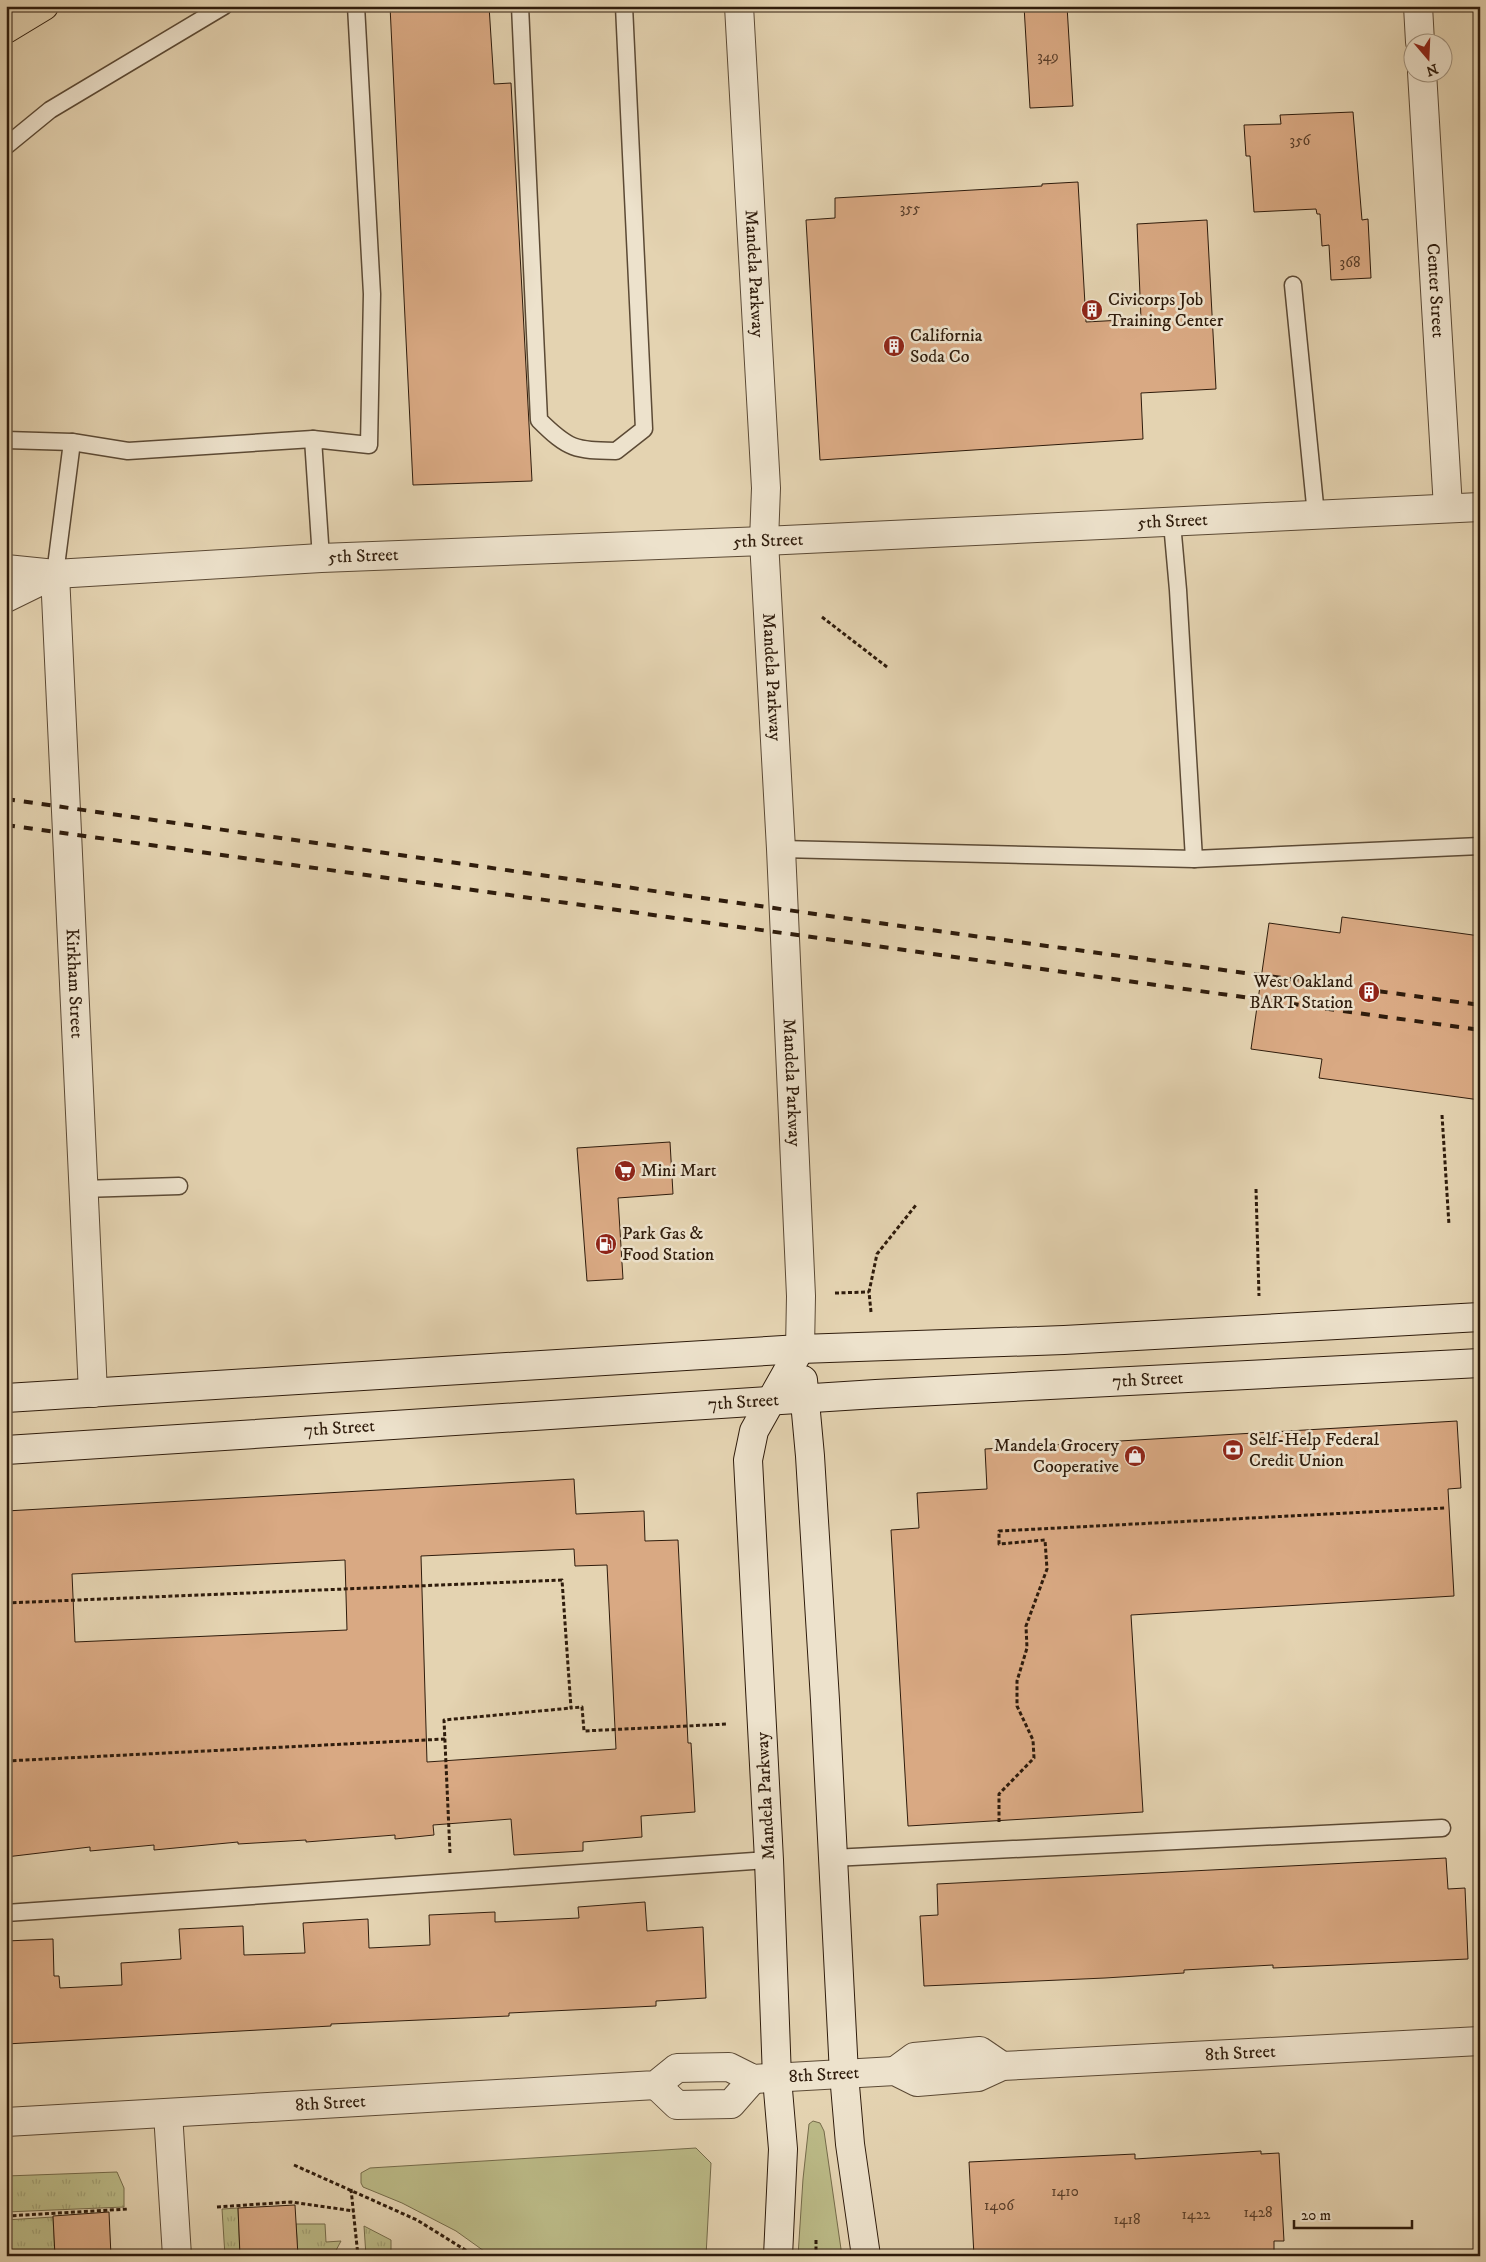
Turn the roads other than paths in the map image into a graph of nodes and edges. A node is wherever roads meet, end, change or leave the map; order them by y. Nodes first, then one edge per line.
1 (44, 6) edge
2 (224, 6) edge
3 (356, 6) edge
4 (520, 6) edge
5 (624, 6) edge
6 (739, 6) edge
7 (1418, 6) edge
8 (6, 29) edge
9 (1419, 32) edge
10 (1423, 82) edge
11 (6, 146) edge
12 (1293, 285) dead end
13 (313, 439) junction
14 (6, 440) edge
15 (72, 442) junction
16 (1480, 507) edge
17 (1448, 508) junction
18 (1316, 515) junction
19 (1172, 523) junction
20 (764, 541) junction
21 (321, 558) junction
22 (6, 568) edge
23 (55, 574) junction
24 (6, 598) edge
25 (1480, 846) edge
26 (782, 849) junction
27 (1194, 859) junction
28 (179, 1186) dead end
29 (82, 1189) junction
30 (1480, 1317) edge
31 (800, 1349) junction
32 (1480, 1363) edge
33 (93, 1393) junction
34 (6, 1398) edge
35 (805, 1399) junction
36 (769, 1402) junction
37 (6, 1450) edge
38 (1442, 1828) dead end
39 (832, 1858) junction
40 (769, 1860) junction
41 (6, 1913) edge
42 (1480, 2041) edge
43 (844, 2074) junction
44 (765, 2079) junction
45 (656, 2085) junction
46 (168, 2113) junction
47 (6, 2122) edge
48 (176, 2256) edge
49 (778, 2256) edge
50 (866, 2256) edge

1 - 8 highway
2 - 11 lane
3 - 13 lane
4 - 5 lane
6 - 20 street, Mandela Parkway
7 - 9 street
10 - 17 street, Center Street
12 - 18 lane
13 - 15 lane
13 - 21 lane
14 - 15 lane
15 - 23 lane
16 - 17 street, 5th Street
17 - 18 street, 5th Street
18 - 19 street, 5th Street
19 - 20 street, 5th Street
19 - 27 lane
20 - 21 street, 5th Street
20 - 26 street, Mandela Parkway
21 - 23 street, 5th Street
22 - 23 street, 5th Street
23 - 24 street, 5th Street
23 - 29 street, Kirkham Street
25 - 27 lane
26 - 27 lane
26 - 31 street, Mandela Parkway
28 - 29 lane
29 - 33 street, Kirkham Street
30 - 31 street
31 - 33 street
31 - 35 street, Mandela Parkway
31 - 36 street, Mandela Parkway
32 - 35 street, 7th Street
33 - 34 street
35 - 36 street, 7th Street
35 - 39 street, Mandela Parkway
36 - 37 street, 7th Street
36 - 40 street, Mandela Parkway
38 - 39 lane
39 - 43 street, Mandela Parkway
40 - 41 lane
40 - 44 street, Mandela Parkway
42 - 43 street, 8th Street
43 - 44 street, 8th Street
43 - 50 street, Mandela Parkway
44 - 45 street
44 - 45 street
44 - 49 street, Mandela Parkway
45 - 46 street, 8th Street
46 - 47 street, 8th Street
46 - 48 street

